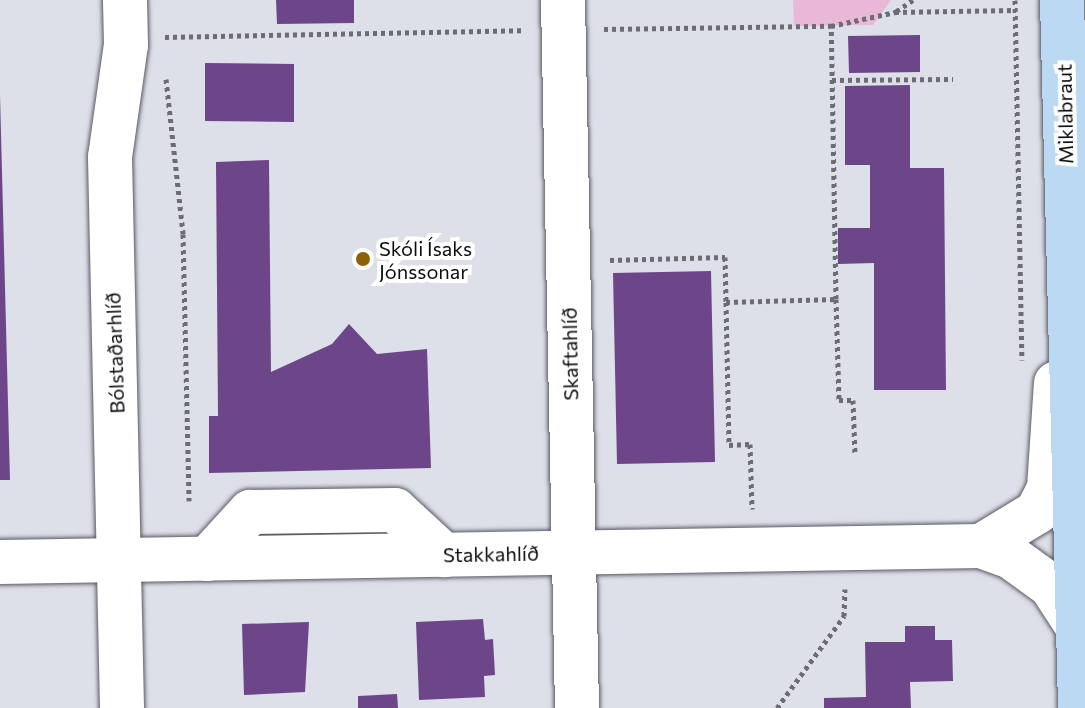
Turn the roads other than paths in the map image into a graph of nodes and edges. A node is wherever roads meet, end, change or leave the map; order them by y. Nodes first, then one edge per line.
1 (125, 0) edge
2 (1062, 0) edge
3 (564, 15) edge
4 (1069, 288) junction
5 (981, 546) junction
6 (574, 552) junction
7 (120, 560) junction
8 (0, 562) edge
9 (1079, 629) junction
10 (122, 708) edge
11 (577, 708) edge
12 (1080, 708) edge

1 - 7 street, Bólstaðarhlíð
2 - 4 highway, Miklabraut
3 - 6 street, Skaftahlíð
4 - 5 street
4 - 9 highway, Miklabraut
5 - 6 street, Stakkahlíð
5 - 9 street, Stakkahlíð
6 - 7 street, Stakkahlíð
6 - 11 street, Skaftahlíð
7 - 8 street, Stakkahlíð
7 - 10 street, Bólstaðarhlíð
9 - 12 highway, Miklabraut

